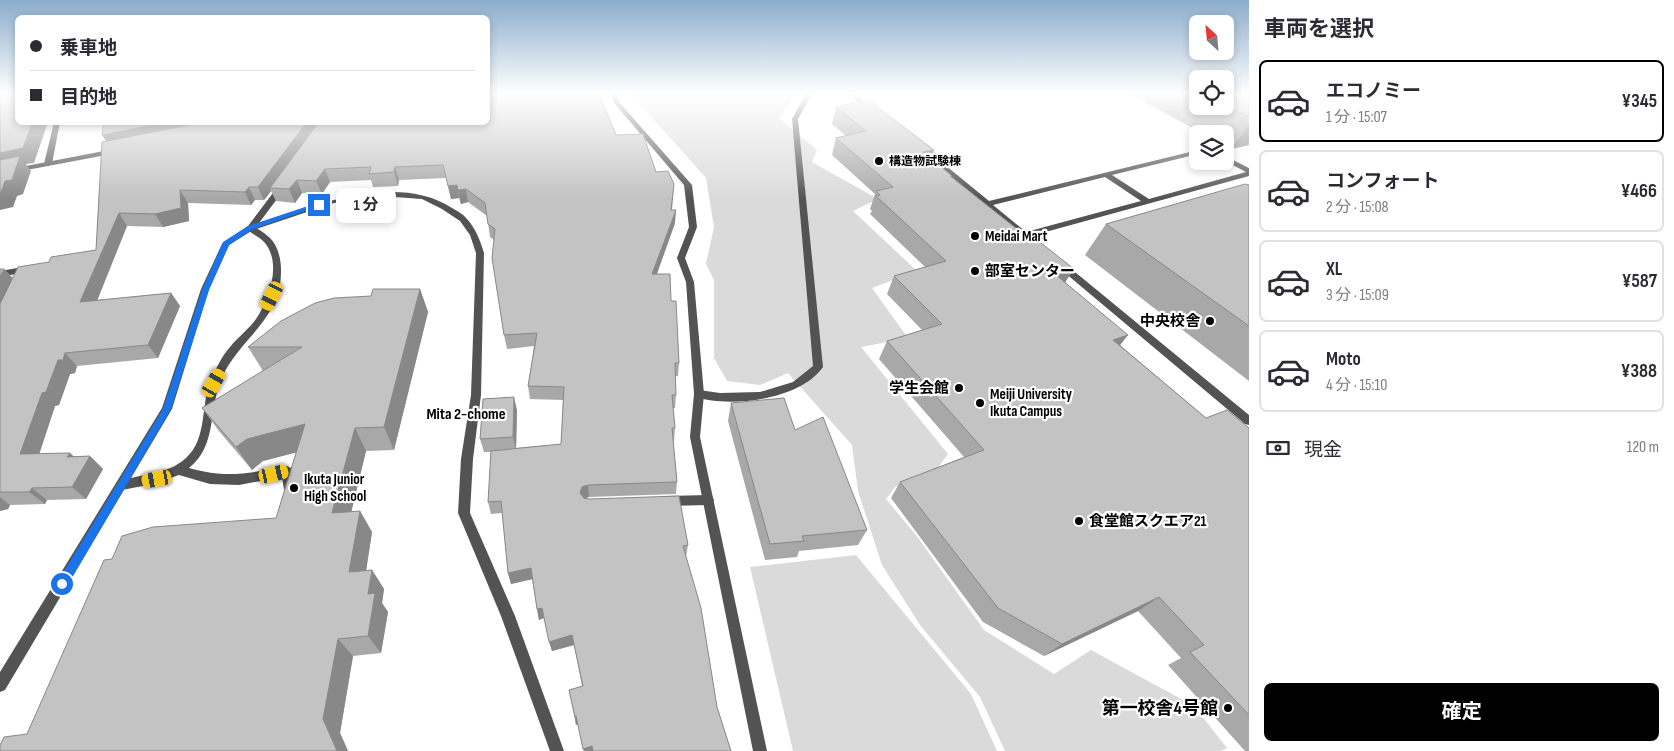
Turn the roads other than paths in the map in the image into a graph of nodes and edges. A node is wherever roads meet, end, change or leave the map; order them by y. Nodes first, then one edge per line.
1 (55, 129) edge
2 (639, 129) edge
3 (796, 129) edge
4 (912, 143) edge
5 (124, 149) edge
6 (1189, 154) edge
7 (48, 164) junction
8 (1234, 164) edge
9 (1249, 173) edge
10 (0, 174) edge
11 (1105, 174) junction
12 (285, 182) edge
13 (1208, 186) junction
14 (1216, 190) edge
15 (1148, 202) junction
16 (988, 204) junction
17 (250, 228) junction
18 (1025, 235) junction
19 (1047, 253) edge
20 (1055, 260) edge
21 (0, 274) edge
22 (25, 278) edge
23 (699, 394) junction
24 (1249, 421) edge
25 (179, 470) junction
26 (122, 485) junction
27 (708, 500) junction
28 (658, 502) edge
29 (290, 505) edge
30 (0, 685) edge
31 (557, 751) edge
32 (760, 751) edge

1 - 7 street
2 - 23 street
3 - 23 street
4 - 16 street
5 - 7 street
6 - 11 street
7 - 10 street
8 - 9 street
9 - 13 street
11 - 15 street
11 - 16 street
12 - 17 street
13 - 14 street
13 - 15 street
15 - 18 street
16 - 18 street
17 - 25 street
17 - 26 street
17 - 31 street
18 - 19 street
20 - 24 street
21 - 22 street
23 - 27 street
25 - 26 street
25 - 29 street
26 - 30 street
27 - 28 street
27 - 32 street

